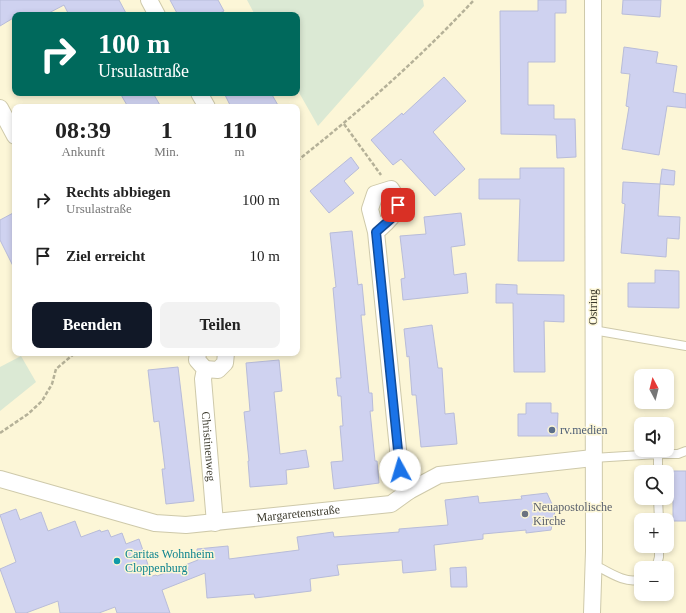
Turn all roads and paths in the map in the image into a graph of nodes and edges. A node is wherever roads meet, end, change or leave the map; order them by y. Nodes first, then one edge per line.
1 (149, 0) edge
2 (474, 0) edge
3 (593, 0) edge
4 (155, 12) edge
5 (0, 108) edge
6 (344, 124) junction
7 (12, 130) edge
8 (300, 159) edge
9 (391, 189) junction
10 (376, 232) junction
11 (593, 330) junction
12 (686, 346) edge
13 (71, 356) edge
14 (198, 356) edge
15 (226, 356) edge
16 (205, 369) junction
17 (0, 433) edge
18 (686, 451) edge
19 (674, 454) edge
20 (634, 455) edge
21 (593, 458) junction
22 (0, 479) edge
23 (409, 491) junction
24 (215, 523) junction
25 (593, 564) junction
26 (634, 580) edge
27 (592, 613) edge

1 - 4 street
2 - 6 path
3 - 11 street, Ostring
5 - 7 street
6 - 8 path
6 - 9 path
9 - 10 street
9 - 10 street
10 - 23 street
11 - 12 lane
11 - 21 street, Ostring
13 - 17 path
14 - 16 street, Christinenweg
15 - 16 street
16 - 24 street, Christinenweg
18 - 19 lane
20 - 21 lane
21 - 23 street, Margaretenstraße
21 - 25 street, Ostring
22 - 24 street, Margaretenstraße
23 - 24 street, Margaretenstraße
25 - 26 lane
25 - 27 street, Ostring

